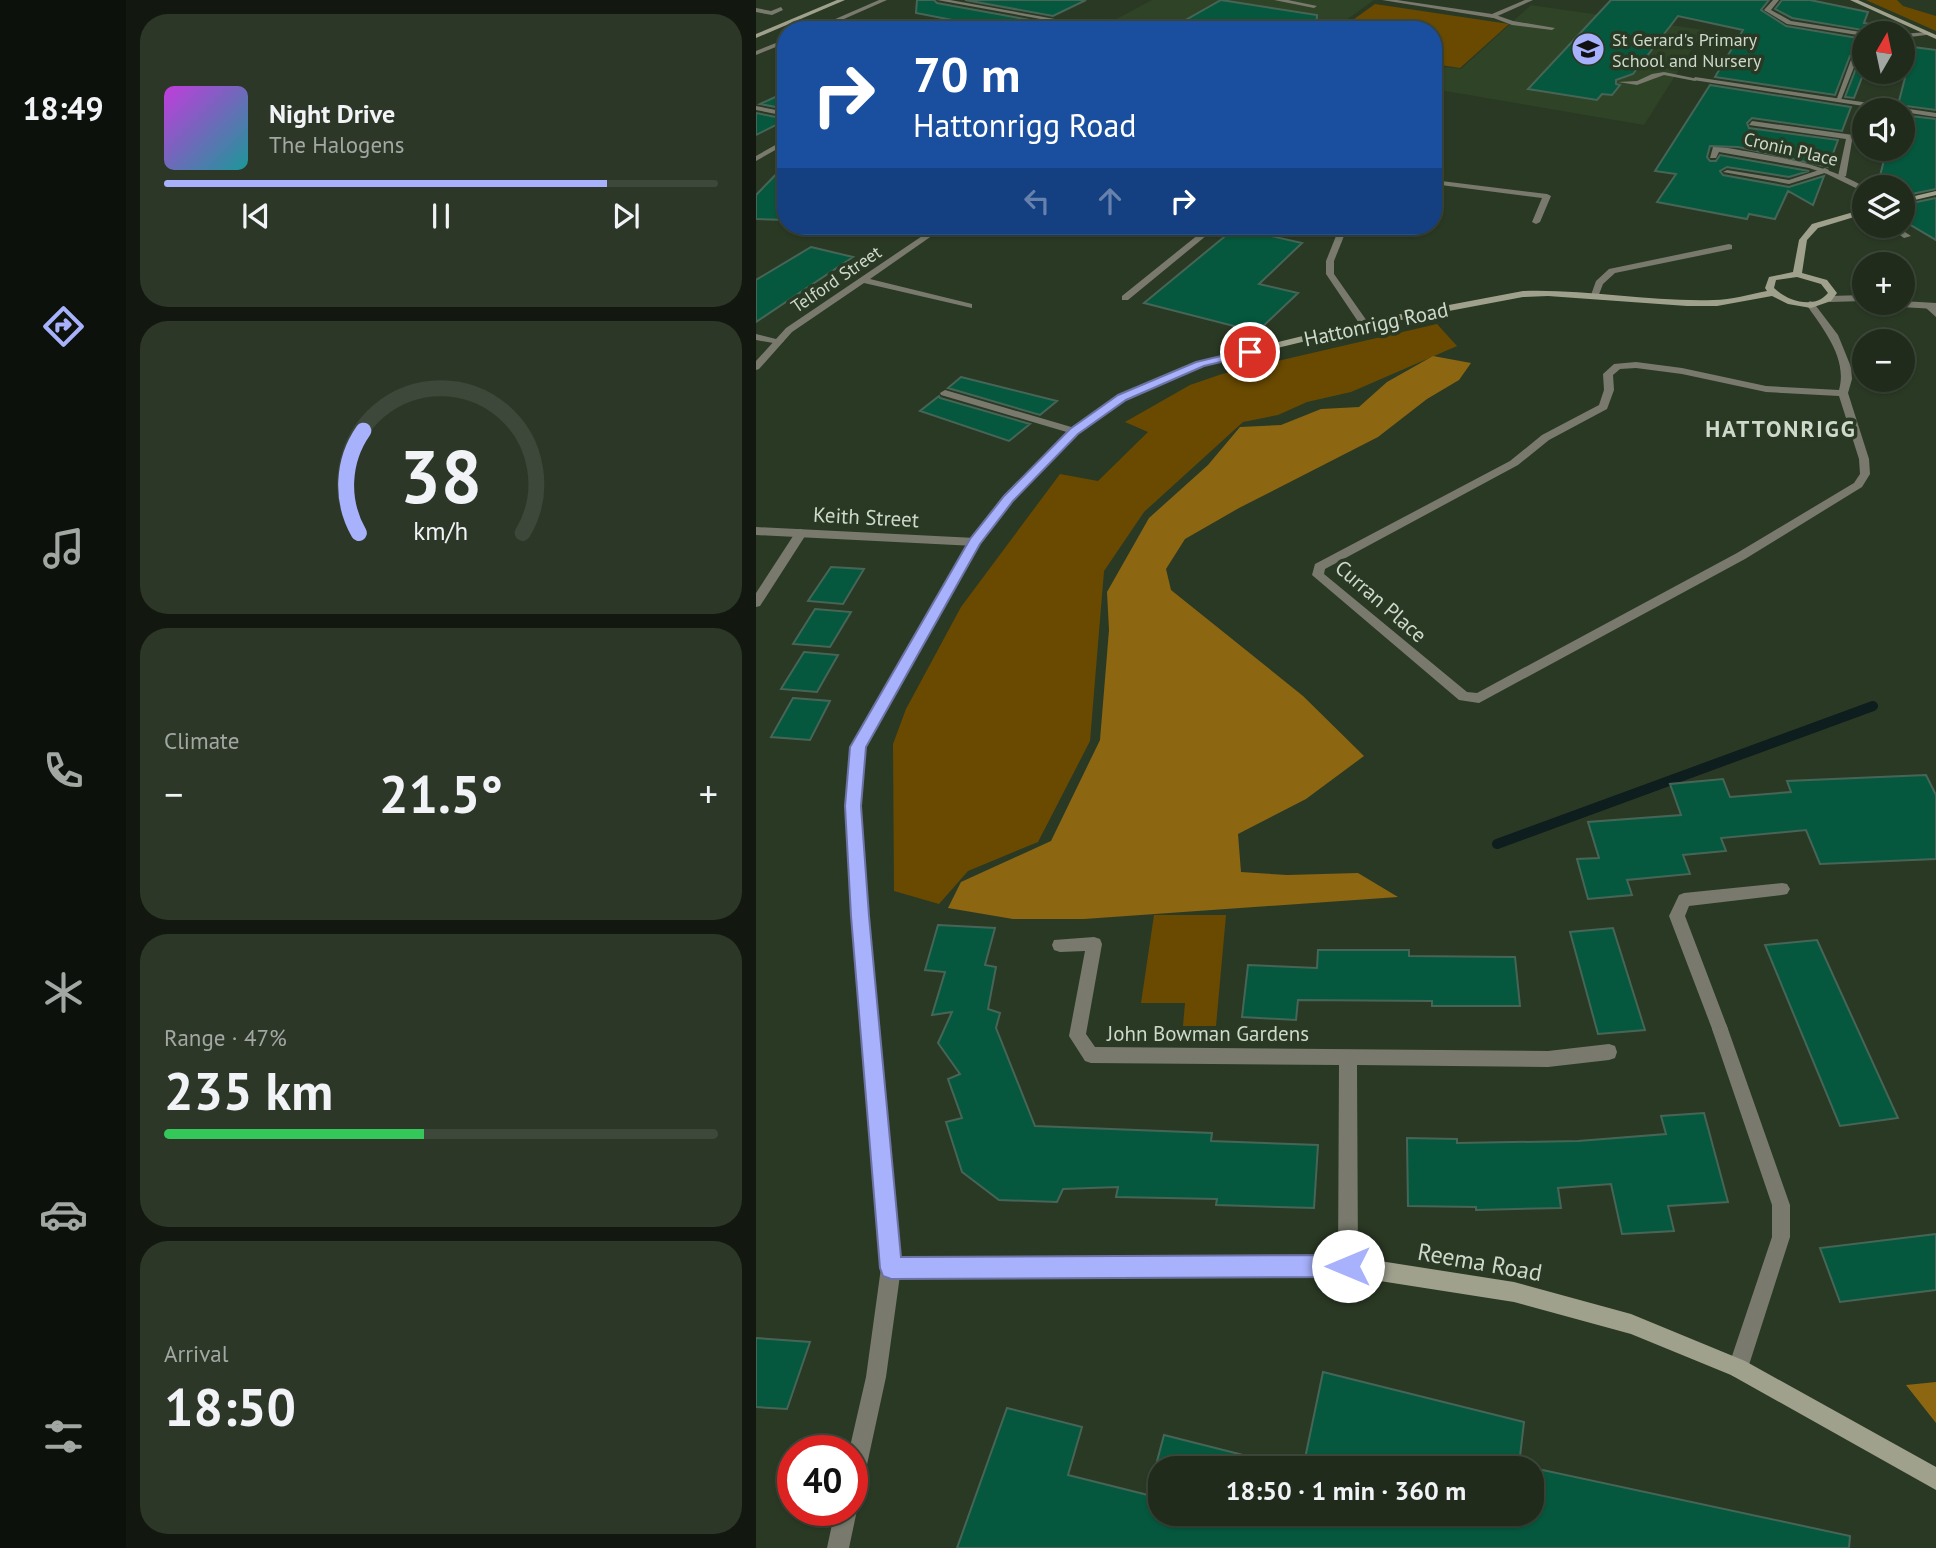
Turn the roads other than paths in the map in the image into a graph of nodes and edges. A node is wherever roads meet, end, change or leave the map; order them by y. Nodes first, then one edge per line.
1 (842, 0) edge
2 (884, 0) edge
3 (940, 0) edge
4 (1276, 0) edge
5 (1385, 0) edge
6 (1530, 0) edge
7 (1776, 0) edge
8 (1853, 0) edge
9 (1314, 6) dead end
10 (781, 9) dead end
11 (756, 10) edge
12 (1493, 16) junction
13 (792, 21) edge
14 (833, 21) edge
15 (1061, 21) edge
16 (777, 27) edge
17 (1552, 29) dead end
18 (1852, 32) edge
19 (1926, 33) junction
20 (1915, 34) edge
21 (756, 36) edge
22 (1936, 37) edge
23 (777, 44) edge
24 (756, 52) edge
25 (1852, 65) edge
26 (1621, 82) dead end
27 (1838, 100) junction
28 (756, 108) edge
29 (777, 112) edge
30 (1936, 115) edge
31 (1752, 123) dead end
32 (777, 146) edge
33 (1713, 156) dead end
34 (756, 159) edge
35 (1825, 170) junction
36 (1727, 172) dead end
37 (1842, 176) junction
38 (1852, 182) edge
39 (1442, 183) edge
40 (1936, 193) edge
41 (1915, 198) edge
42 (1852, 215) edge
43 (1536, 222) dead end
44 (929, 235) edge
45 (1203, 235) edge
46 (1340, 235) edge
47 (1729, 247) dead end
48 (1797, 274) junction
49 (863, 280) junction
50 (1773, 293) junction
51 (1595, 295) junction
52 (1125, 298) dead end
53 (1852, 298) edge
54 (1830, 299) junction
55 (1811, 304) junction
56 (968, 306) dead end
57 (1915, 307) edge
58 (1934, 309) edge
59 (1364, 324) junction
60 (756, 337) edge
61 (779, 341) junction
62 (756, 367) edge
63 (944, 393) dead end
64 (1843, 393) junction
65 (1074, 431) junction
66 (756, 531) edge
67 (801, 533) junction
68 (975, 542) junction
69 (756, 603) edge
70 (1782, 889) dead end
71 (1060, 945) dead end
72 (1609, 1052) dead end
73 (1348, 1057) junction
74 (1348, 1266) junction
75 (891, 1268) junction
76 (1738, 1368) junction
77 (863, 1435) edge
78 (1936, 1479) edge
79 (843, 1526) edge
80 (838, 1548) edge

1 - 13 street
2 - 14 street
3 - 15 street
4 - 9 street
5 - 12 street
6 - 12 street
7 - 18 street
8 - 19 street
10 - 11 street
12 - 17 street
16 - 21 street
19 - 20 street
19 - 22 street
23 - 24 street
25 - 27 street
26 - 27 street
27 - 30 street
28 - 29 street
31 - 37 street
32 - 34 street
33 - 35 street, Cronin Place
35 - 36 street
35 - 37 street, Cronin Place
37 - 38 street, Cronin Place
39 - 43 street
40 - 41 street
42 - 48 street
44 - 49 street, Telford Street
45 - 52 street
46 - 59 street
47 - 51 street
48 - 50 street
48 - 54 street
49 - 56 street
49 - 61 street, Telford Street
50 - 51 street, Hattonrigg Road
50 - 55 street
51 - 59 street, Hattonrigg Road
53 - 54 street
54 - 55 street
55 - 64 street, Curran Place
57 - 58 street
59 - 65 street, Hattonrigg Road
60 - 61 street
61 - 62 street, Telford Street
63 - 65 street
64 - 64 street, Curran Place
65 - 68 street, Hattonrigg Road
66 - 67 street, Keith Street
67 - 68 street, Keith Street
67 - 69 street
68 - 75 street, Hattonrigg Road
70 - 76 street
71 - 73 street, John Bowman Gardens
72 - 73 street, John Bowman Gardens
73 - 74 street
74 - 75 street, Reema Road
74 - 76 street, Reema Road
75 - 77 street, Hattonrigg Road
76 - 78 street, Reema Road
79 - 80 street

